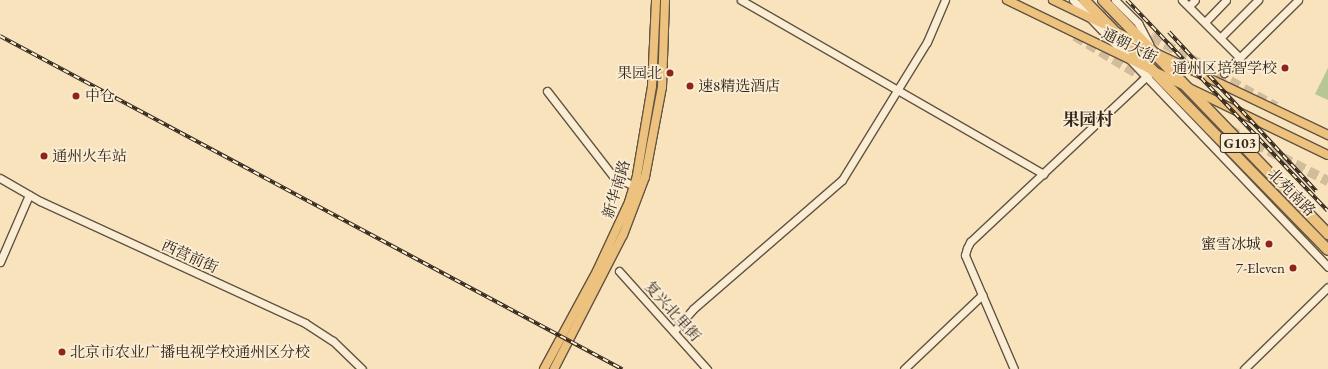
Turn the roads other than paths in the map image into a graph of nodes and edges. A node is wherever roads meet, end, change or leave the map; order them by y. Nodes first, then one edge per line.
1 (656, 0) edge
2 (665, 0) edge
3 (741, 0) edge
4 (945, 0) edge
5 (1008, 0) edge
6 (1053, 0) edge
7 (1073, 0) edge
8 (1084, 0) edge
9 (1103, 0) edge
10 (1116, 0) edge
11 (1182, 0) edge
12 (1195, 0) edge
13 (1226, 0) edge
14 (1258, 0) edge
15 (1298, 0) edge
16 (1189, 6) junction
17 (1090, 18) junction
18 (1204, 22) junction
19 (1110, 28) junction
20 (1220, 38) junction
21 (1153, 51) junction
22 (1240, 58) junction
23 (1130, 60) junction
24 (1149, 74) junction
25 (1224, 74) dead end
26 (1184, 86) junction
27 (897, 90) junction
28 (547, 91) dead end
29 (1328, 135) edge
30 (1328, 155) edge
31 (1043, 174) junction
32 (0, 178) edge
33 (634, 186) junction
34 (29, 195) junction
35 (1328, 234) edge
36 (1328, 250) edge
37 (0, 262) edge
38 (1328, 267) edge
39 (620, 270) dead end
40 (1328, 287) edge
41 (982, 295) junction
42 (674, 331) junction
43 (362, 369) edge
44 (544, 369) edge
45 (554, 369) edge
46 (707, 369) edge
47 (904, 369) edge
48 (1014, 369) edge
49 (1244, 369) edge

1 - 33 main road, 新华南路
2 - 45 main road, 新华南路
3 - 27 street
4 - 27 street
5 - 23 main road, 通朝大街
6 - 17 main road, 通朝大街
7 - 17 street
8 - 19 highway, 北苑南路 / G103
9 - 21 highway, 北苑南路 / G103
10 - 21 street
11 - 16 street
12 - 16 street
13 - 18 street
14 - 20 street
15 - 22 street
16 - 18 street
17 - 19 main road, 通朝大街
17 - 23 street
18 - 20 street
19 - 21 main road, 通朝大街
19 - 24 highway, 北苑南路 / G103
20 - 22 street
21 - 26 highway, 北苑南路 / G103
21 - 29 main road, 通朝大街
22 - 25 street
23 - 24 main road, 通朝大街
24 - 26 main road, 通朝大街
24 - 31 street
24 - 36 highway, 北苑南路 / G103
24 - 38 street
26 - 30 main road, 通朝大街
26 - 35 highway, 北苑南路 / G103
27 - 31 street
27 - 42 street
28 - 33 street
31 - 41 street
32 - 34 street, 西营前街
33 - 44 main road, 新华南路
34 - 37 street
34 - 43 street, 西营前街
39 - 42 street, 复兴北里街
40 - 49 street
41 - 47 street
41 - 48 street
42 - 46 street, 复兴北里街

